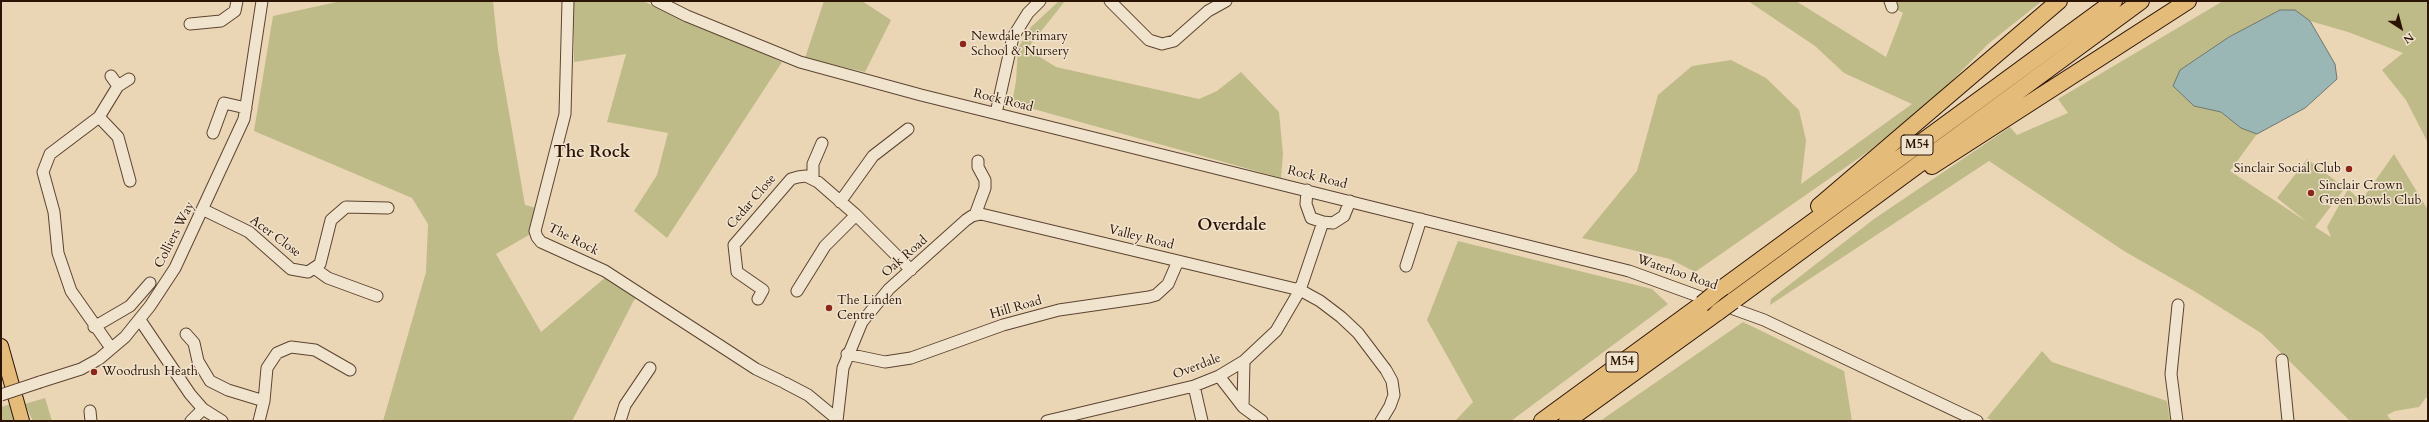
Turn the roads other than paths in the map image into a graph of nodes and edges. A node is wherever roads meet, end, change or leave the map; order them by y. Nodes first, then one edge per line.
1 (237, 1) edge
2 (262, 1) edge
3 (568, 1) edge
4 (657, 1) edge
5 (1040, 1) edge
6 (1110, 1) edge
7 (1226, 1) edge
8 (2059, 1) edge
9 (2114, 1) edge
10 (2142, 1) edge
11 (2188, 1) edge
12 (190, 24) dead end
13 (111, 76) dead end
14 (129, 79) dead end
15 (118, 86) junction
16 (246, 108) junction
17 (996, 113) junction
18 (99, 117) junction
19 (908, 129) dead end
20 (213, 133) dead end
21 (822, 143) dead end
22 (978, 161) dead end
23 (813, 178) junction
24 (130, 181) dead end
25 (1307, 190) junction
26 (1350, 201) junction
27 (840, 202) junction
28 (388, 208) dead end
29 (204, 210) junction
30 (856, 215) junction
31 (975, 215) junction
32 (1421, 219) junction
33 (1324, 222) junction
34 (1806, 248) junction
35 (1178, 261) junction
36 (1406, 266) dead end
37 (314, 268) junction
38 (911, 270) junction
39 (150, 282) dead end
40 (1300, 290) junction
41 (797, 292) dead end
42 (377, 296) dead end
43 (1712, 296) junction
44 (758, 299) dead end
45 (2178, 305) dead end
46 (140, 320) junction
47 (94, 327) junction
48 (186, 334) dead end
49 (1, 346) edge
50 (111, 348) junction
51 (847, 354) junction
52 (2282, 360) dead end
53 (1244, 361) junction
54 (650, 368) dead end
55 (350, 370) dead end
56 (1219, 376) junction
57 (1194, 386) junction
58 (1, 395) edge
59 (264, 401) junction
60 (1243, 407) junction
61 (203, 409) junction
62 (837, 420) edge
63 (22, 421) edge
64 (190, 421) edge
65 (222, 421) edge
66 (259, 421) edge
67 (620, 421) edge
68 (1046, 421) edge
69 (1202, 421) edge
70 (1262, 421) edge
71 (1381, 421) edge
72 (1542, 421) edge
73 (1567, 421) edge
74 (1977, 421) edge
75 (2177, 421) edge
76 (2288, 421) edge

1 - 12 street
2 - 16 street, Colliers Way
3 - 62 street, The Rock
4 - 17 street, Rock Road
5 - 17 street
6 - 7 street
8 - 43 highway, M54
9 - 43 highway, M54
10 - 34 highway, M54
11 - 34 highway, M54
13 - 15 street
14 - 15 street
15 - 18 street
16 - 20 street
16 - 29 street, Colliers Way
17 - 25 street, Rock Road
18 - 24 street
18 - 47 street
19 - 27 street
21 - 23 street
22 - 31 street
23 - 27 street
23 - 44 street, Cedar Close
25 - 26 street, Rock Road
25 - 33 street
26 - 32 street, Waterloo Road
26 - 33 street
27 - 30 street
28 - 37 street
29 - 37 street, Acer Close
29 - 46 street, Colliers Way
30 - 38 street
30 - 41 street
31 - 35 street, Valley Road
31 - 38 street, Oak Road
32 - 36 street
32 - 74 street, Waterloo Road
33 - 40 street, Overdale
34 - 73 highway, M54, bridge
35 - 40 street, Valley Road
35 - 51 street, Hill Road
37 - 42 street
38 - 51 street, Oak Road
39 - 47 street
40 - 53 street, Overdale
40 - 71 street, Valley Road
43 - 72 highway, M54
45 - 75 street
46 - 50 street, Colliers Way
46 - 61 street
47 - 50 street
48 - 59 street
49 - 63 main road
50 - 58 street, Colliers Way, bridge
51 - 62 street, Oak Road
52 - 76 street
53 - 56 street, Overdale
53 - 60 street
54 - 67 street
55 - 59 street
56 - 57 street, Overdale
56 - 60 street
57 - 68 street, Overdale
57 - 69 street
59 - 66 street
60 - 70 street
61 - 64 street
61 - 65 street

